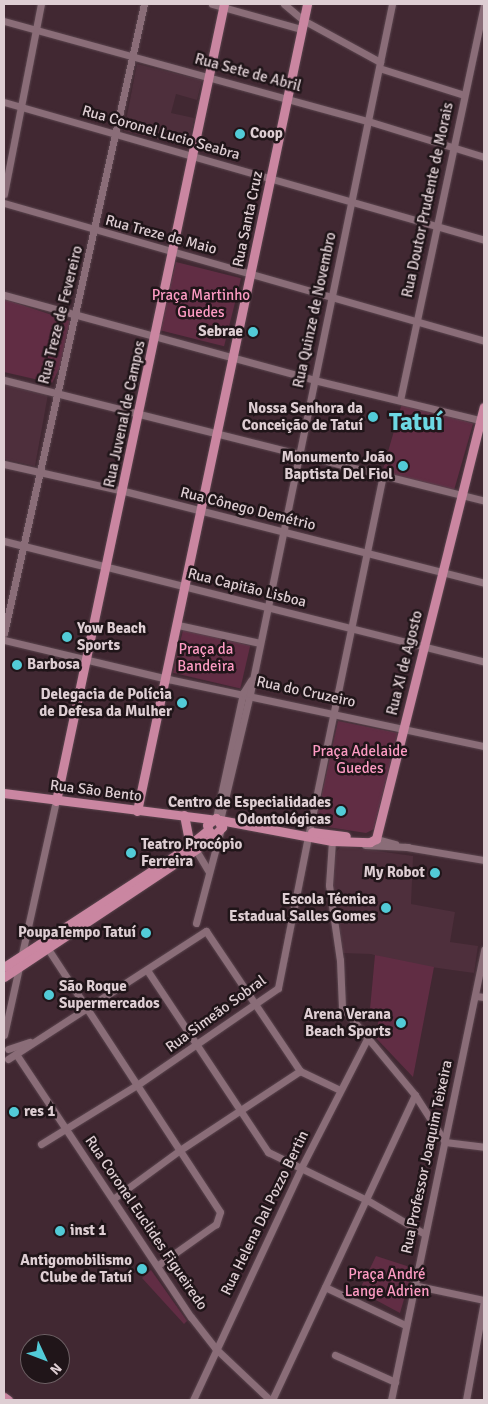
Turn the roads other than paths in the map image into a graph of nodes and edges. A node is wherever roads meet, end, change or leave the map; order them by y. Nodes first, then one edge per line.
1 (41, 4) edge
2 (144, 4) edge
3 (212, 4) edge
4 (284, 4) edge
5 (307, 4) edge
6 (392, 4) edge
7 (224, 5) edge
8 (484, 6) edge
9 (4, 21) edge
10 (302, 24) junction
11 (35, 29) junction
12 (132, 57) junction
13 (380, 65) junction
14 (209, 76) junction
15 (464, 95) junction
16 (286, 98) junction
17 (4, 102) edge
18 (20, 106) junction
19 (368, 121) junction
20 (116, 134) junction
21 (453, 147) junction
22 (193, 156) junction
23 (484, 157) edge
24 (270, 179) junction
25 (4, 194) edge
26 (351, 202) junction
27 (4, 203) edge
28 (435, 227) junction
29 (96, 232) junction
30 (484, 240) edge
31 (170, 252) junction
32 (250, 273) junction
33 (4, 295) edge
34 (332, 298) junction
35 (76, 313) junction
36 (416, 322) junction
37 (156, 334) junction
38 (484, 341) edge
39 (232, 357) junction
40 (4, 380) edge
41 (314, 380) junction
42 (56, 392) junction
43 (400, 400) junction
44 (484, 407) edge
45 (140, 413) junction
46 (483, 421) edge
47 (218, 434) junction
48 (300, 453) junction
49 (4, 464) edge
50 (38, 473) junction
51 (383, 476) junction
52 (124, 491) junction
53 (463, 495) junction
54 (484, 501) edge
55 (200, 512) junction
56 (283, 532) junction
57 (4, 541) edge
58 (24, 546) junction
59 (367, 554) junction
60 (107, 568) junction
61 (442, 573) junction
62 (484, 583) edge
63 (185, 587) junction
64 (268, 608) junction
65 (178, 625) junction
66 (352, 628) junction
67 (4, 633) edge
68 (4, 640) edge
69 (260, 643) junction
70 (424, 647) junction
71 (86, 660) junction
72 (484, 662) edge
73 (166, 679) junction
74 (246, 693) junction
75 (334, 712) junction
76 (404, 728) junction
77 (484, 746) edge
78 (4, 793) edge
79 (56, 800) junction
80 (137, 811) junction
81 (184, 815) junction
82 (215, 826) junction
83 (309, 835) junction
84 (376, 838) junction
85 (332, 841) junction
86 (194, 847) junction
87 (408, 848) junction
88 (484, 860) edge
89 (209, 872) junction
90 (196, 923) dead end
91 (48, 949) junction
92 (484, 949) edge
93 (21, 957) junction
94 (4, 967) edge
95 (19, 968) junction
96 (146, 970) junction
97 (4, 977) edge
98 (476, 996) junction
99 (484, 997) edge
100 (255, 1004) junction
101 (87, 1008) junction
102 (4, 1034) edge
103 (38, 1040) junction
104 (367, 1040) junction
105 (196, 1046) junction
106 (6, 1048) edge
107 (16, 1054) junction
108 (6, 1059) edge
109 (300, 1071) junction
110 (137, 1085) junction
111 (340, 1090) junction
112 (415, 1095) junction
113 (239, 1112) junction
114 (67, 1129) junction
115 (445, 1142) junction
116 (41, 1144) dead end
117 (484, 1147) edge
118 (180, 1150) junction
119 (301, 1168) junction
120 (113, 1199) junction
121 (367, 1200) junction
122 (425, 1234) junction
123 (157, 1266) junction
124 (413, 1285) junction
125 (325, 1287) junction
126 (484, 1301) edge
127 (405, 1325) junction
128 (216, 1348) junction
129 (335, 1355) dead end
130 (395, 1382) junction
131 (4, 1397) edge
132 (271, 1398) edge
133 (8, 1400) edge
134 (193, 1400) edge
135 (282, 1400) edge
136 (391, 1400) edge
137 (466, 1400) edge

1 - 11 street
2 - 12 street, Rua Treze de Fevereiro
3 - 7 street
4 - 10 street
5 - 10 main road, Rua Santa Cruz
6 - 13 street, Rua Quinze de Novembro
7 - 10 street
7 - 14 main road, Rua Juvenal de Campos
8 - 15 street, Rua Doutor Prudente de Morais
9 - 11 street, Rua Sete de Abril
10 - 13 street
10 - 16 main road, Rua Santa Cruz
11 - 12 street, Rua Sete de Abril
11 - 18 street
12 - 14 street, Rua Sete de Abril
12 - 20 street, Rua Treze de Fevereiro
13 - 15 street
13 - 19 street, Rua Quinze de Novembro
14 - 16 street, Rua Sete de Abril
14 - 22 main road, Rua Juvenal de Campos
15 - 21 street, Rua Doutor Prudente de Morais
16 - 19 street, Rua Sete de Abril
16 - 24 main road, Rua Santa Cruz
17 - 18 street, Rua Coronel Lucio Seabra
18 - 20 street, Rua Coronel Lucio Seabra
18 - 25 street
19 - 21 street, Rua Sete de Abril
19 - 26 street, Rua Quinze de Novembro
20 - 22 street, Rua Coronel Lucio Seabra
20 - 29 street, Rua Treze de Fevereiro
21 - 23 street, Rua Sete de Abril
21 - 28 street, Rua Doutor Prudente de Morais
22 - 24 street, Rua Coronel Lucio Seabra
22 - 31 main road, Rua Juvenal de Campos
24 - 26 street, Rua Coronel Lucio Seabra
24 - 32 main road, Rua Santa Cruz
26 - 28 street, Rua Coronel Lucio Seabra
26 - 34 street, Rua Quinze de Novembro
27 - 29 street, Rua Treze de Maio
28 - 30 street, Rua Coronel Lucio Seabra
28 - 36 street, Rua Doutor Prudente de Morais
29 - 31 street, Rua Treze de Maio
29 - 35 street, Rua Treze de Fevereiro
31 - 32 street, Rua Treze de Maio
31 - 37 main road, Rua Juvenal de Campos
32 - 34 street, Rua Treze de Maio
32 - 39 main road, Rua Santa Cruz
33 - 35 street
34 - 36 street, Rua Treze de Maio
34 - 41 street, Rua Quinze de Novembro
35 - 37 street
35 - 42 street, Rua Treze de Fevereiro
36 - 38 street, Rua Treze de Maio
36 - 43 street, Rua Doutor Prudente de Morais
37 - 39 street
37 - 45 main road, Rua Juvenal de Campos
39 - 41 street
39 - 47 main road, Rua Santa Cruz
40 - 42 street
41 - 43 street
41 - 48 street, Rua Quinze de Novembro
42 - 45 street
42 - 50 street, Rua Treze de Fevereiro
43 - 46 street
44 - 46 main road
45 - 47 street
45 - 52 main road, Rua Juvenal de Campos
46 - 53 main road, Rua XI de Agosto
47 - 48 street
47 - 55 main road, Rua Santa Cruz
48 - 51 street
48 - 56 street, Rua Quinze de Novembro
49 - 50 street, Rua Cônego Demétrio
50 - 52 street, Rua Cônego Demétrio
50 - 58 street, Rua Treze de Fevereiro
51 - 53 street
51 - 59 street
52 - 55 street, Rua Cônego Demétrio
52 - 60 main road, Rua Juvenal de Campos
53 - 54 street
53 - 61 main road, Rua XI de Agosto
55 - 56 street, Rua Cônego Demétrio
55 - 63 main road, Rua Santa Cruz
56 - 59 street, Rua Cônego Demétrio
56 - 64 street, Rua Quinze de Novembro
57 - 58 street, Rua Capitão Lisboa
58 - 60 street, Rua Capitão Lisboa
58 - 67 street, Rua Treze de Fevereiro
59 - 61 street, Rua Cônego Demétrio
59 - 66 street
60 - 63 street, Rua Capitão Lisboa
60 - 71 main road, Rua Juvenal de Campos
61 - 62 street, Rua Cônego Demétrio
61 - 70 main road, Rua XI de Agosto
63 - 64 street, Rua Capitão Lisboa
63 - 65 main road, Rua Santa Cruz
64 - 66 street, Rua Capitão Lisboa
64 - 69 street, Rua Quinze de Novembro
65 - 69 street
65 - 73 main road, Rua Santa Cruz
66 - 70 street, Rua Capitão Lisboa
66 - 75 street
68 - 71 street, Rua do Cruzeiro
69 - 74 street, Rua Quinze de Novembro
70 - 72 street, Rua Capitão Lisboa
70 - 76 main road, Rua XI de Agosto
71 - 73 street, Rua do Cruzeiro
71 - 79 main road, Rua Juvenal de Campos
73 - 74 street, Rua do Cruzeiro
73 - 80 main road, Rua Santa Cruz
74 - 75 street, Rua do Cruzeiro
74 - 82 street, Rua Quinze de Novembro
75 - 76 street, Rua do Cruzeiro
75 - 83 street
76 - 77 street, Rua do Cruzeiro
76 - 84 main road, Rua XI de Agosto
78 - 79 main road, Rua São Bento
79 - 80 main road, Rua São Bento
79 - 93 street
80 - 81 main road, Rua São Bento
81 - 82 main road, Rua São Bento
81 - 86 main road
82 - 83 main road, Rua São Bento
82 - 86 main road
82 - 89 street, Rua Quinze de Novembro
83 - 84 main road, Rua São Bento
83 - 85 main road, Rua São Bento
83 - 100 street, Rua Simeão Sobral
84 - 85 main road
84 - 87 street, Rua São Bento
85 - 87 street, Rua São Bento
85 - 104 street
86 - 89 street
86 - 91 main road
86 - 93 main road
87 - 88 street, Rua São Bento
89 - 90 street, Rua Quinze de Novembro
91 - 95 main road
91 - 101 street
92 - 98 street, Rua Professor Joaquim Teixeira
93 - 94 main road
93 - 95 street
95 - 97 main road
95 - 102 street
96 - 100 street
96 - 101 street
96 - 105 street
98 - 99 street
98 - 115 street, Rua Professor Joaquim Teixeira
100 - 105 street, Rua Simeão Sobral
100 - 109 street
101 - 103 street
101 - 110 street
103 - 106 street
103 - 107 street
104 - 111 street, Rua Helena Dal Pozzo Bertin
104 - 112 street
105 - 110 street, Rua Simeão Sobral
105 - 113 street
106 - 108 street
107 - 108 street
107 - 114 street, Rua Coronel Euclides Figueiredo
109 - 111 street
109 - 113 street
110 - 114 street, Rua Simeão Sobral
110 - 118 street
111 - 119 street, Rua Helena Dal Pozzo Bertin
112 - 115 street
112 - 121 street
113 - 118 street
113 - 119 street
114 - 116 street, Rua Simeão Sobral
114 - 120 street, Rua Coronel Euclides Figueiredo
115 - 117 street
115 - 122 street, Rua Professor Joaquim Teixeira
118 - 120 street
118 - 123 street
119 - 121 street
119 - 128 street, Rua Helena Dal Pozzo Bertin
120 - 123 street, Rua Coronel Euclides Figueiredo
121 - 122 street
121 - 125 street
122 - 124 street, Rua Professor Joaquim Teixeira
123 - 128 street, Rua Coronel Euclides Figueiredo
124 - 126 street
124 - 127 street, Rua Professor Joaquim Teixeira
125 - 127 street
125 - 132 street
126 - 137 street
127 - 130 street, Rua Professor Joaquim Teixeira
128 - 132 street, Rua Coronel Euclides Figueiredo
128 - 134 street, Rua Helena Dal Pozzo Bertin
129 - 130 street
130 - 136 street, Rua Professor Joaquim Teixeira
131 - 133 main road
132 - 135 street, Rua Coronel Euclides Figueiredo

